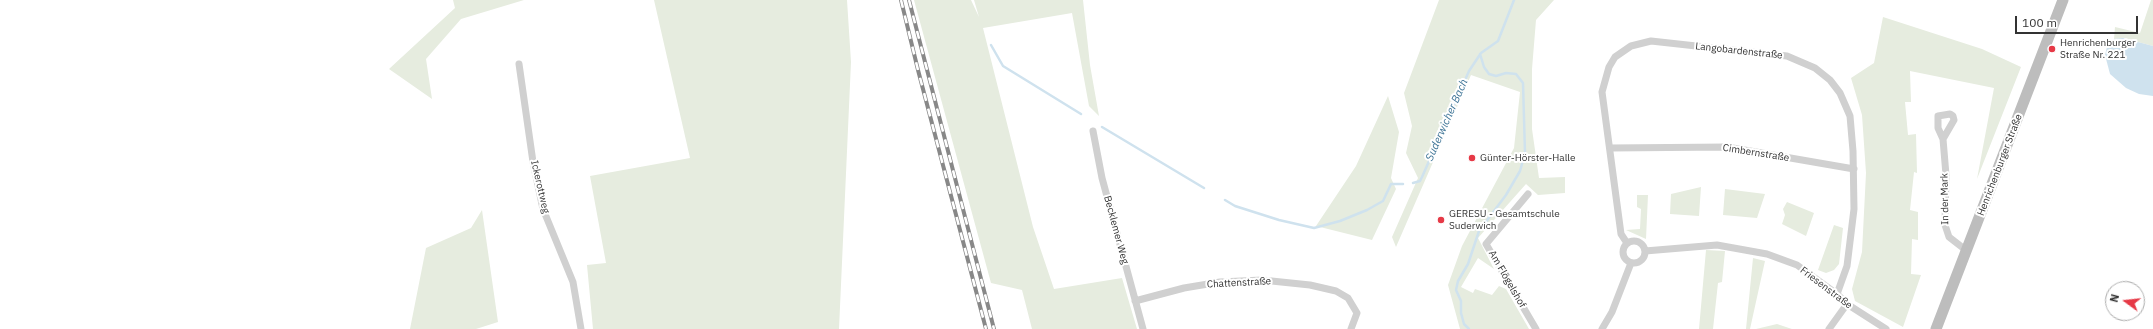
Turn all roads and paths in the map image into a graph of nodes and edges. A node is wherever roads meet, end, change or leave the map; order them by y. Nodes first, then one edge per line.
1 (2063, 0) edge
2 (519, 64) dead end
3 (1093, 131) dead end
4 (1943, 138) dead end
5 (1610, 148) junction
6 (1854, 169) junction
7 (1528, 194) dead end
8 (1627, 243) junction
9 (1967, 250) junction
10 (1645, 251) junction
11 (1631, 263) junction
12 (1837, 294) junction
13 (1135, 301) junction
14 (1847, 304) junction
15 (581, 329) edge
16 (1143, 329) edge
17 (1351, 329) edge
18 (1536, 329) edge
19 (1602, 329) edge
20 (1829, 329) edge
21 (1886, 329) edge
22 (1936, 329) edge

1 - 9 main road, Henrichenburger Straße
2 - 15 street, Ickerottweg
3 - 13 street, Becklemer Weg
4 - 9 street, In der Mark
5 - 6 street, Cimbernstraße
5 - 6 street, Langobardenstraße
5 - 8 street, Langobardenstraße
6 - 12 street, Langobardenstraße
7 - 18 street, Am Flögelshof
8 - 10 street
8 - 11 street
9 - 22 main road, Henrichenburger Straße
10 - 11 street
10 - 12 street, Friesenstraße
11 - 19 street
12 - 14 street, Friesenstraße
13 - 16 street, Becklemer Weg
13 - 17 street, Chattenstraße
14 - 20 street
14 - 21 street, Friesenstraße

